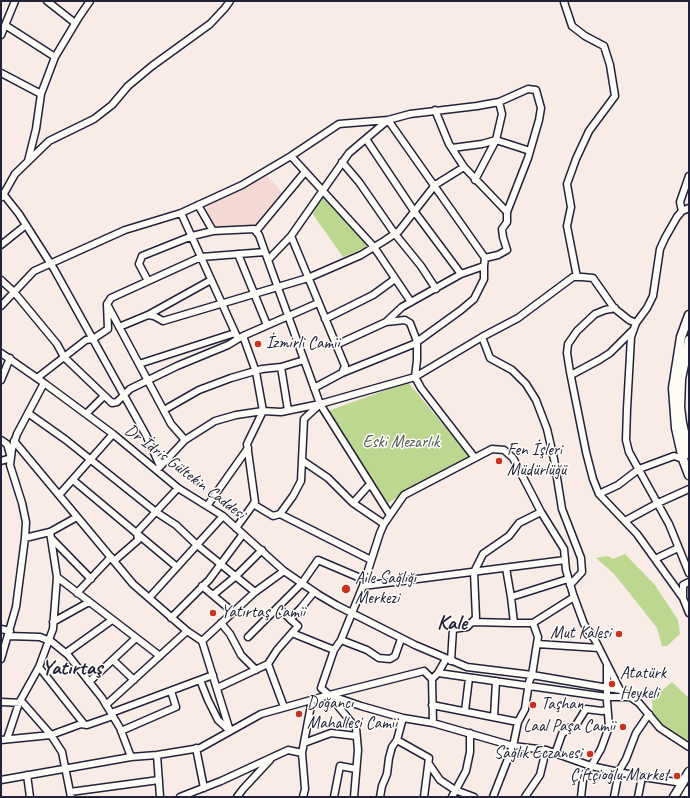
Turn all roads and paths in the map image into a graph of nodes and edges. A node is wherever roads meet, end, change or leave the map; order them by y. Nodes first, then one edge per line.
1 (15, 1) edge
2 (47, 1) edge
3 (90, 1) edge
4 (230, 1) edge
5 (565, 1) edge
6 (75, 23) junction
7 (5, 25) junction
8 (1, 36) edge
9 (55, 57) junction
10 (1, 73) edge
11 (42, 94) junction
12 (499, 102) junction
13 (435, 110) junction
14 (388, 120) junction
15 (366, 139) junction
16 (496, 140) junction
17 (452, 148) junction
18 (530, 151) junction
19 (291, 156) junction
20 (342, 162) junction
21 (28, 163) junction
22 (464, 167) junction
23 (305, 172) junction
24 (689, 176) edge
25 (476, 180) junction
26 (435, 185) junction
27 (322, 191) junction
28 (3, 193) edge
29 (198, 205) junction
30 (689, 208) edge
31 (414, 211) junction
32 (682, 211) junction
33 (507, 212) junction
34 (181, 213) junction
35 (26, 225) junction
36 (256, 231) junction
37 (213, 232) junction
38 (395, 234) junction
39 (192, 236) junction
40 (291, 236) junction
41 (1, 245) edge
42 (374, 247) junction
43 (265, 252) junction
44 (238, 254) junction
45 (201, 257) junction
46 (485, 258) junction
47 (268, 260) junction
48 (51, 264) junction
49 (484, 266) junction
50 (461, 274) junction
51 (577, 277) junction
52 (308, 278) junction
53 (395, 279) junction
54 (1, 280) edge
55 (211, 280) junction
56 (148, 281) junction
57 (277, 287) junction
58 (436, 289) junction
59 (14, 292) junction
60 (253, 294) junction
61 (411, 302) junction
62 (318, 303) junction
63 (107, 304) junction
64 (221, 304) junction
65 (1, 306) edge
66 (615, 308) junction
67 (148, 315) junction
68 (689, 315) edge
69 (288, 317) junction
70 (325, 318) junction
71 (386, 322) junction
72 (636, 323) junction
73 (267, 325) junction
74 (119, 327) junction
75 (634, 330) junction
76 (235, 333) junction
77 (240, 337) junction
78 (482, 337) junction
79 (93, 339) junction
80 (689, 340) edge
81 (417, 341) junction
82 (336, 345) junction
83 (1, 353) edge
84 (64, 357) junction
85 (10, 358) junction
86 (304, 360) junction
87 (139, 364) junction
88 (281, 367) junction
89 (256, 372) junction
90 (342, 373) junction
91 (571, 375) junction
92 (415, 377) junction
93 (37, 378) junction
94 (1, 380) edge
95 (148, 381) junction
96 (44, 383) junction
97 (314, 388) junction
98 (123, 395) junction
99 (104, 396) junction
100 (320, 404) junction
101 (164, 410) junction
102 (288, 410) junction
103 (263, 411) junction
104 (28, 413) junction
105 (86, 414) junction
106 (112, 434) junction
107 (1, 440) edge
108 (185, 440) junction
109 (14, 441) junction
110 (248, 448) junction
111 (686, 456) edge
112 (11, 458) junction
113 (475, 458) junction
114 (90, 460) junction
115 (303, 461) junction
116 (1, 462) edge
117 (159, 468) junction
118 (639, 469) junction
119 (689, 475) edge
120 (72, 480) junction
121 (370, 484) junction
122 (178, 488) junction
123 (689, 489) edge
124 (599, 494) junction
125 (59, 495) junction
126 (353, 502) junction
127 (658, 503) junction
128 (253, 504) junction
129 (207, 506) junction
130 (156, 512) junction
131 (541, 512) junction
132 (280, 514) junction
133 (390, 515) junction
134 (223, 516) junction
135 (77, 517) junction
136 (625, 521) junction
137 (384, 524) junction
138 (236, 528) junction
139 (137, 534) junction
140 (243, 534) junction
141 (51, 535) junction
142 (25, 538) junction
143 (197, 544) junction
144 (678, 548) junction
145 (262, 550) junction
146 (113, 559) junction
147 (655, 559) junction
148 (372, 560) junction
149 (565, 560) junction
150 (221, 564) junction
151 (177, 567) junction
152 (506, 568) junction
153 (284, 570) junction
154 (474, 572) junction
155 (689, 572) edge
156 (236, 576) junction
157 (56, 578) junction
158 (91, 579) junction
159 (569, 582) junction
160 (689, 582) edge
161 (302, 583) junction
162 (364, 583) junction
163 (202, 586) junction
164 (254, 592) junction
165 (314, 592) junction
166 (77, 593) junction
167 (213, 595) junction
168 (512, 597) junction
169 (574, 597) junction
170 (149, 598) junction
171 (683, 598) junction
172 (89, 602) junction
173 (278, 607) junction
174 (233, 612) junction
175 (689, 613) edge
176 (352, 614) junction
177 (171, 618) junction
178 (290, 619) junction
179 (112, 620) junction
180 (53, 622) junction
181 (472, 622) junction
182 (221, 623) junction
183 (514, 623) junction
184 (533, 623) junction
185 (1, 629) edge
186 (187, 631) junction
187 (292, 632) junction
188 (9, 633) junction
189 (248, 637) dead end
190 (136, 638) junction
191 (401, 638) junction
192 (341, 640) junction
193 (49, 641) junction
194 (202, 641) junction
195 (537, 644) junction
196 (599, 648) junction
197 (334, 650) junction
198 (66, 653) junction
199 (160, 656) junction
200 (1, 659) edge
201 (113, 660) junction
202 (448, 660) junction
203 (268, 664) junction
204 (607, 664) junction
205 (39, 667) junction
206 (256, 670) junction
207 (438, 673) junction
208 (213, 675) junction
209 (532, 675) junction
210 (469, 678) junction
211 (432, 679) junction
212 (134, 680) junction
213 (200, 680) junction
214 (496, 681) junction
215 (90, 682) junction
216 (529, 686) junction
217 (217, 688) junction
218 (607, 688) junction
219 (620, 690) junction
220 (171, 691) junction
221 (329, 695) junction
222 (607, 696) junction
223 (630, 697) junction
224 (312, 700) junction
225 (1, 702) edge
226 (19, 703) junction
227 (106, 705) junction
228 (432, 705) junction
229 (284, 708) junction
230 (608, 710) junction
231 (465, 711) junction
232 (112, 714) junction
233 (649, 714) junction
234 (494, 717) junction
235 (403, 718) junction
236 (518, 722) junction
237 (433, 723) junction
238 (84, 724) junction
239 (121, 731) junction
240 (230, 731) junction
241 (470, 733) junction
242 (51, 735) junction
243 (356, 736) junction
244 (4, 740) edge
245 (397, 740) junction
246 (304, 742) junction
247 (687, 745) edge
248 (513, 746) junction
249 (196, 748) junction
250 (546, 750) junction
251 (302, 753) junction
252 (556, 754) junction
253 (157, 755) junction
254 (131, 757) junction
255 (273, 758) junction
256 (429, 764) junction
257 (590, 766) junction
258 (66, 768) junction
259 (356, 769) junction
260 (619, 771) junction
261 (689, 772) edge
262 (27, 775) junction
263 (642, 777) junction
264 (1, 780) edge
265 (159, 780) junction
266 (683, 783) junction
267 (204, 788) junction
268 (456, 790) junction
269 (689, 790) edge
270 (241, 791) junction
271 (70, 795) edge
272 (30, 797) edge
273 (160, 797) edge
274 (180, 797) edge
275 (237, 797) edge
276 (246, 797) edge
277 (303, 797) edge
278 (334, 797) edge
279 (354, 797) edge
280 (380, 797) edge
281 (424, 797) edge
282 (452, 797) edge
283 (474, 797) edge
284 (493, 797) edge
285 (525, 797) edge
286 (581, 797) edge
287 (614, 797) edge
288 (638, 797) edge
289 (674, 797) edge
290 (685, 797) edge

1 - 7 street
2 - 6 street
3 - 6 street
4 - 21 street
5 - 51 street
6 - 9 street
7 - 8 street
7 - 9 street
9 - 11 street
10 - 11 street
11 - 21 street
12 - 13 street
12 - 16 street
12 - 18 street
13 - 14 street
13 - 17 street
14 - 15 street
14 - 19 street
14 - 26 street
15 - 20 street
15 - 31 street
16 - 17 street
16 - 18 street
16 - 25 street
17 - 22 street
18 - 33 street
19 - 23 street
19 - 29 street
20 - 27 street
20 - 38 street
21 - 28 street
22 - 25 street
22 - 26 street
23 - 27 street
23 - 36 street
24 - 32 street
25 - 33 street
26 - 31 street
26 - 46 street
27 - 40 street
27 - 42 street
28 - 35 street
29 - 34 street
29 - 37 street
30 - 32 street
31 - 38 street
31 - 50 street
32 - 72 street
33 - 46 street
34 - 39 street
34 - 48 street
35 - 41 street
35 - 48 street
36 - 37 street
36 - 43 street
37 - 39 street
38 - 42 street
38 - 58 street
39 - 45 street
39 - 56 street
40 - 47 street
40 - 52 street
42 - 52 street
42 - 53 street
43 - 44 street
43 - 47 street
44 - 45 street
44 - 60 street
45 - 55 street
45 - 56 street
46 - 49 street
47 - 57 street
48 - 59 street
48 - 79 street
49 - 50 street
49 - 81 street
50 - 58 street
51 - 66 street
51 - 78 street
52 - 57 street
52 - 62 street
53 - 61 street
53 - 70 street
54 - 59 street
55 - 64 street
55 - 67 street
56 - 63 street
57 - 60 street
57 - 69 street
58 - 61 street
59 - 65 street
59 - 84 street
60 - 64 street
60 - 73 street
61 - 71 street
62 - 69 street
62 - 70 street
63 - 74 street
63 - 79 street
64 - 67 street
64 - 76 street
66 - 72 street
66 - 91 street
67 - 74 street
68 - 111 highway
69 - 73 street
69 - 86 street
70 - 82 street
71 - 81 street
71 - 82 street
72 - 75 street
73 - 77 street
74 - 87 street
75 - 91 street
75 - 118 street
76 - 77 street
76 - 87 street
77 - 89 street
77 - 95 street
78 - 92 street
78 - 159 street
79 - 84 street
79 - 98 street
80 - 111 highway
81 - 90 street
81 - 92 street
82 - 90 street
83 - 85 street, Dr İdris Gültekin Caddesi
84 - 93 street
84 - 99 street
85 - 93 street, Dr İdris Gültekin Caddesi
85 - 94 street
86 - 88 street
86 - 97 street
87 - 95 street
88 - 89 street
88 - 102 street
89 - 101 street
89 - 103 street
90 - 97 street
91 - 124 street
92 - 100 street
92 - 113 street
93 - 96 street, Dr İdris Gültekin Caddesi
95 - 98 street
95 - 101 street
96 - 104 street
96 - 105 street, Dr İdris Gültekin Caddesi
97 - 100 street
98 - 99 street
98 - 117 street
99 - 105 street
100 - 102 street
100 - 115 street
100 - 121 street
101 - 108 street
102 - 103 street
103 - 108 street
103 - 110 street
104 - 109 street
104 - 114 street
105 - 106 street, Dr İdris Gültekin Caddesi
106 - 114 street
106 - 117 street, Dr İdris Gültekin Caddesi
107 - 112 street
108 - 117 street
109 - 112 street
109 - 125 street
110 - 128 street
110 - 129 street
111 - 118 street
111 - 119 highway
112 - 116 street
112 - 142 street
113 - 131 street
113 - 133 street
114 - 120 street
114 - 130 street
115 - 126 street
115 - 132 street
117 - 122 street, Dr İdris Gültekin Caddesi
118 - 124 street
118 - 127 street
120 - 125 street
120 - 139 street
121 - 126 street
121 - 133 street
122 - 129 street, Dr İdris Gültekin Caddesi
122 - 130 street
123 - 127 street
124 - 136 street
125 - 135 street
126 - 137 street
127 - 136 street
127 - 144 street
128 - 132 street
128 - 138 street
129 - 134 street, Dr İdris Gültekin Caddesi
130 - 139 street
130 - 143 street
131 - 149 street
131 - 154 street
132 - 148 street
133 - 137 street
134 - 138 street, Dr İdris Gültekin Caddesi
134 - 143 street
135 - 141 street
135 - 146 street
136 - 147 street
137 - 148 street
138 - 140 street, Dr İdris Gültekin Caddesi
139 - 146 street
139 - 151 street
140 - 145 street, Dr İdris Gültekin Caddesi
140 - 150 street
141 - 142 street
141 - 157 street
141 - 158 street
142 - 188 street
143 - 150 street
143 - 151 street
144 - 147 street
144 - 155 street
145 - 153 street, Dr İdris Gültekin Caddesi
145 - 156 street
146 - 158 street
146 - 170 street
147 - 171 street
148 - 162 street
149 - 152 street
149 - 159 street
150 - 156 street
150 - 163 street
151 - 170 street
152 - 154 street
152 - 168 street
153 - 161 street, Dr İdris Gültekin Caddesi
153 - 164 street
154 - 162 street
154 - 181 street
156 - 164 street
156 - 167 street
157 - 166 street
157 - 180 street
158 - 166 street
159 - 168 street
159 - 169 street
160 - 171 street
161 - 162 street
161 - 165 street, Dr İdris Gültekin Caddesi
161 - 173 street
162 - 176 street
163 - 167 street
163 - 177 street
164 - 174 street
165 - 176 street, Dr İdris Gültekin Caddesi
165 - 178 street
166 - 172 street
167 - 174 street
168 - 183 street
169 - 184 street
169 - 196 street
170 - 177 street
171 - 175 street
172 - 179 street
172 - 180 street
173 - 178 street
173 - 189 street
174 - 182 street
176 - 191 street, Dr İdris Gültekin Caddesi
176 - 192 street
177 - 186 street
178 - 187 street
179 - 190 street
179 - 198 street
180 - 193 street
181 - 183 street
181 - 202 street
182 - 194 street
182 - 206 street
183 - 184 street
184 - 195 street
185 - 188 street
186 - 194 street
186 - 199 street
187 - 197 street
187 - 203 street
188 - 193 street
188 - 200 street
190 - 199 street
190 - 201 street
191 - 192 street
191 - 202 street, Dr İdris Gültekin Caddesi
192 - 197 street
193 - 198 street
193 - 205 street
194 - 208 street
195 - 196 street
195 - 209 street
196 - 204 street
197 - 221 street
198 - 215 street
199 - 212 street
201 - 212 street
201 - 215 street
202 - 207 street
202 - 209 street, Dr İdris Gültekin Caddesi
203 - 206 street
203 - 229 street
204 - 218 street
204 - 219 street
205 - 226 street
205 - 238 street
206 - 217 street
207 - 210 street
207 - 211 street
208 - 213 street
208 - 217 street
209 - 216 street
209 - 218 street, Dr İdris Gültekin Caddesi
210 - 214 street
210 - 231 street
211 - 221 street
211 - 228 street
212 - 227 street
213 - 220 street
213 - 240 street
214 - 216 street
214 - 234 street
215 - 227 street
216 - 222 street
216 - 236 street
217 - 240 street
218 - 219 street, Dr İdris Gültekin Caddesi
218 - 222 street
219 - 223 street
220 - 232 street
220 - 239 street
221 - 224 street
221 - 235 street
221 - 243 street
222 - 223 street
222 - 230 street
223 - 233 street
224 - 229 street
224 - 246 street
225 - 226 street
226 - 242 street
226 - 244 street
227 - 232 street
228 - 231 street
228 - 237 street
229 - 240 street
230 - 252 street
230 - 257 street
231 - 234 street
232 - 238 street
232 - 239 street
233 - 247 street
233 - 260 street
234 - 236 street
235 - 237 street
235 - 245 street
236 - 248 street
237 - 241 street
238 - 242 street
239 - 254 street
240 - 249 street
241 - 248 street
241 - 268 street
242 - 244 street
242 - 258 street
243 - 246 street
243 - 259 street
245 - 256 street
245 - 280 street
246 - 251 street
248 - 250 street
248 - 284 street
249 - 253 street
249 - 267 street
250 - 252 street
250 - 285 street
251 - 255 street
251 - 277 street
252 - 257 street
253 - 254 street
253 - 265 street
254 - 258 street
255 - 267 street
255 - 270 street
256 - 268 street
256 - 281 street
257 - 260 street
257 - 286 street
258 - 262 street
258 - 271 street
259 - 278 street
259 - 279 street
260 - 263 street
260 - 287 street
261 - 266 highway
262 - 264 street
262 - 272 street
263 - 266 street
263 - 288 street
265 - 271 street
265 - 273 street
266 - 289 highway
267 - 274 street
268 - 282 street
268 - 283 street
269 - 290 highway
270 - 275 street
270 - 276 street

